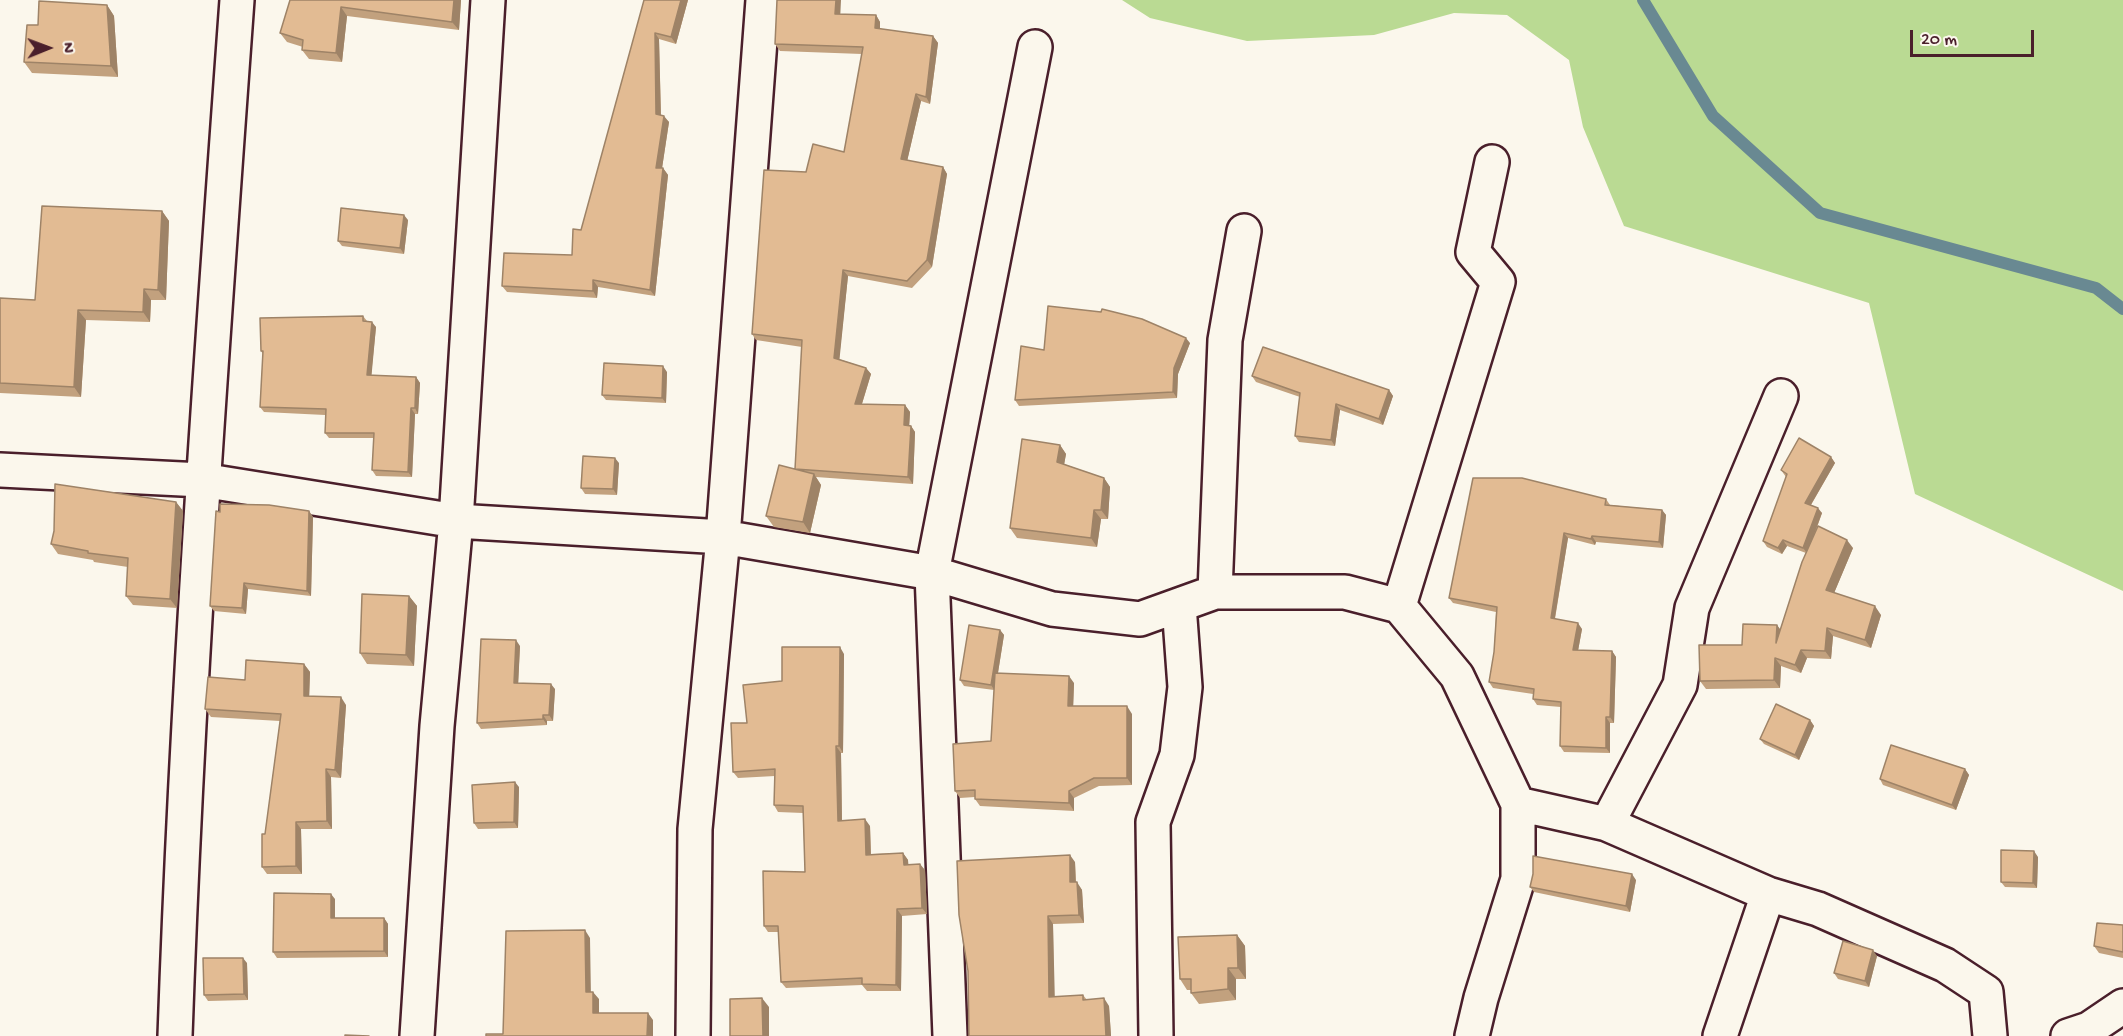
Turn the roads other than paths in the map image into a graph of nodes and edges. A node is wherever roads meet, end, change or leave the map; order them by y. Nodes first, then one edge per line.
1 (237, 0) edge
2 (488, 0) edge
3 (763, 0) edge
4 (1035, 47) dead end
5 (1492, 162) dead end
6 (1244, 231) dead end
7 (1781, 396) dead end
8 (0, 470) edge
9 (202, 480) junction
10 (456, 520) junction
11 (723, 537) junction
12 (932, 573) junction
13 (1215, 592) junction
14 (1179, 605) junction
15 (1399, 606) junction
16 (1518, 804) junction
17 (1606, 824) junction
18 (1768, 894) junction
19 (2123, 1006) edge
20 (175, 1036) edge
21 (417, 1036) edge
22 (693, 1036) edge
23 (950, 1036) edge
24 (1156, 1036) edge
25 (1472, 1036) edge
26 (1720, 1036) edge
27 (1990, 1036) edge
28 (2068, 1036) edge

1 - 9 street
2 - 10 street
3 - 11 street
4 - 12 street
5 - 15 street
6 - 13 street
7 - 17 street
8 - 9 street
9 - 10 street
9 - 20 street
10 - 11 street
10 - 21 street
11 - 12 street
11 - 22 street
12 - 14 street
12 - 23 street
13 - 14 street
13 - 15 street
14 - 24 street
15 - 16 street
16 - 17 street
16 - 25 street
17 - 18 street
18 - 26 street
18 - 27 street
19 - 28 street

